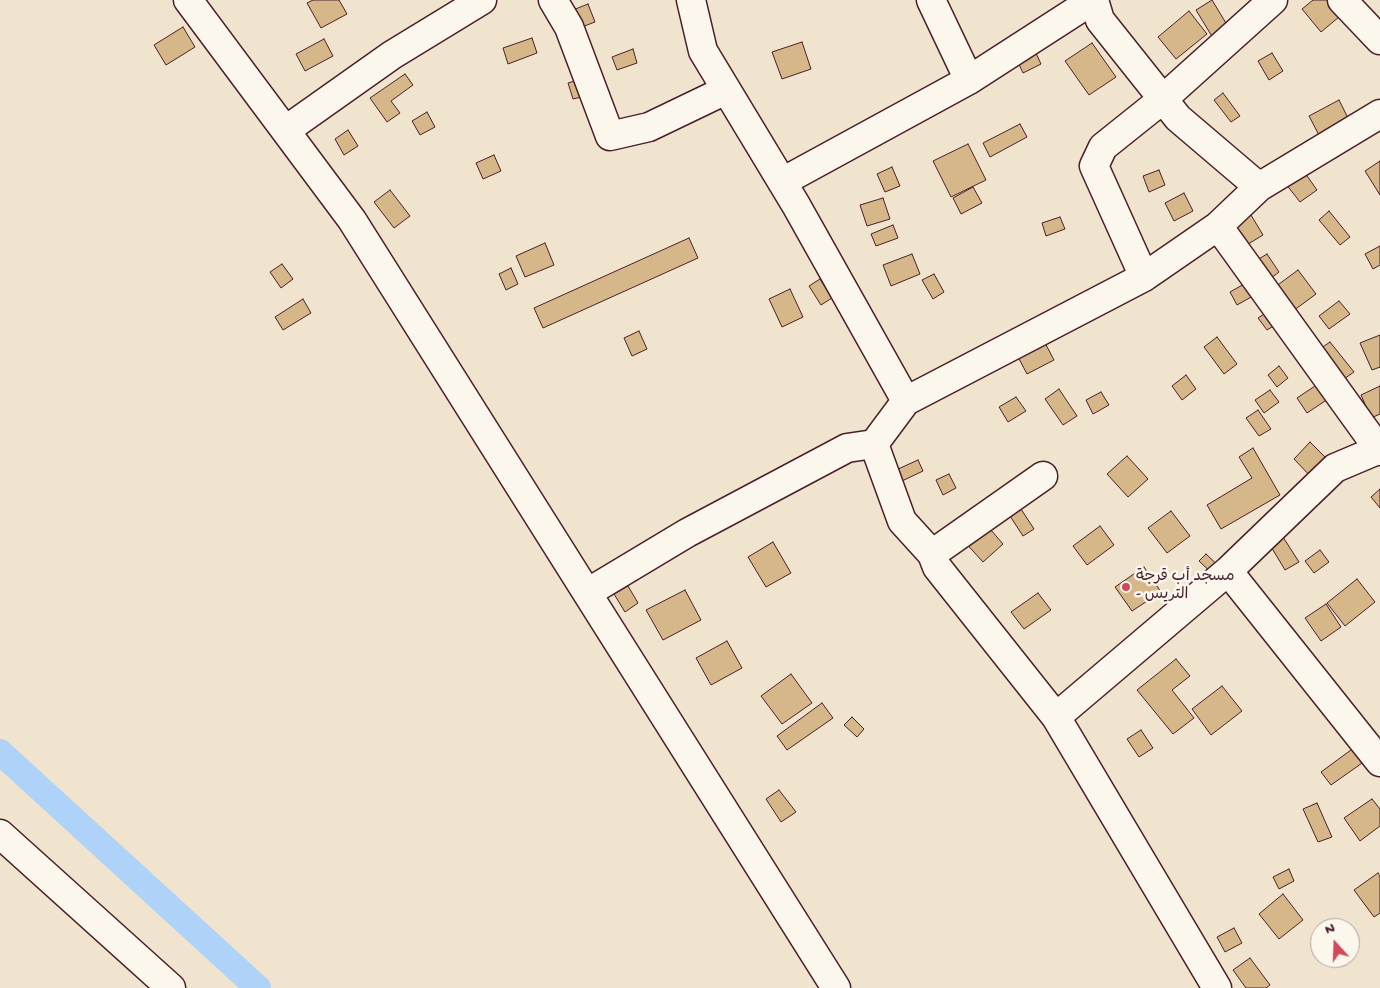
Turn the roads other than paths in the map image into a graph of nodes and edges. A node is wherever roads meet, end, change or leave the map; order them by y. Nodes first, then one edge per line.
1 (482, 0) edge
2 (553, 0) edge
3 (691, 0) edge
4 (932, 0) edge
5 (1094, 0) edge
6 (1273, 0) edge
7 (1342, 0) edge
8 (201, 4) edge
9 (1380, 40) edge
10 (969, 80) junction
11 (726, 90) junction
12 (1163, 99) junction
13 (1380, 114) edge
14 (286, 130) junction
15 (782, 182) junction
16 (1259, 187) junction
17 (1218, 226) junction
18 (1144, 277) junction
19 (906, 401) junction
20 (874, 444) junction
21 (1380, 450) edge
22 (1043, 476) dead end
23 (932, 554) junction
24 (1228, 571) junction
25 (587, 593) junction
26 (1056, 717) junction
27 (1380, 762) edge
28 (0, 834) edge
29 (171, 988) edge
30 (836, 988) edge
31 (1217, 988) edge

1 - 14 street
2 - 11 street
3 - 11 street
4 - 10 street
5 - 10 street
5 - 12 street
6 - 12 street
7 - 9 street
8 - 14 street
10 - 15 street
11 - 15 street
12 - 16 street
12 - 18 street
13 - 16 street
14 - 25 street
15 - 19 street
16 - 17 street
17 - 18 street
17 - 21 street
18 - 19 street
19 - 20 street
20 - 23 street
20 - 25 street
21 - 24 street
22 - 23 street
23 - 26 street
24 - 26 street
24 - 27 street
25 - 30 street
26 - 31 street
28 - 29 street

